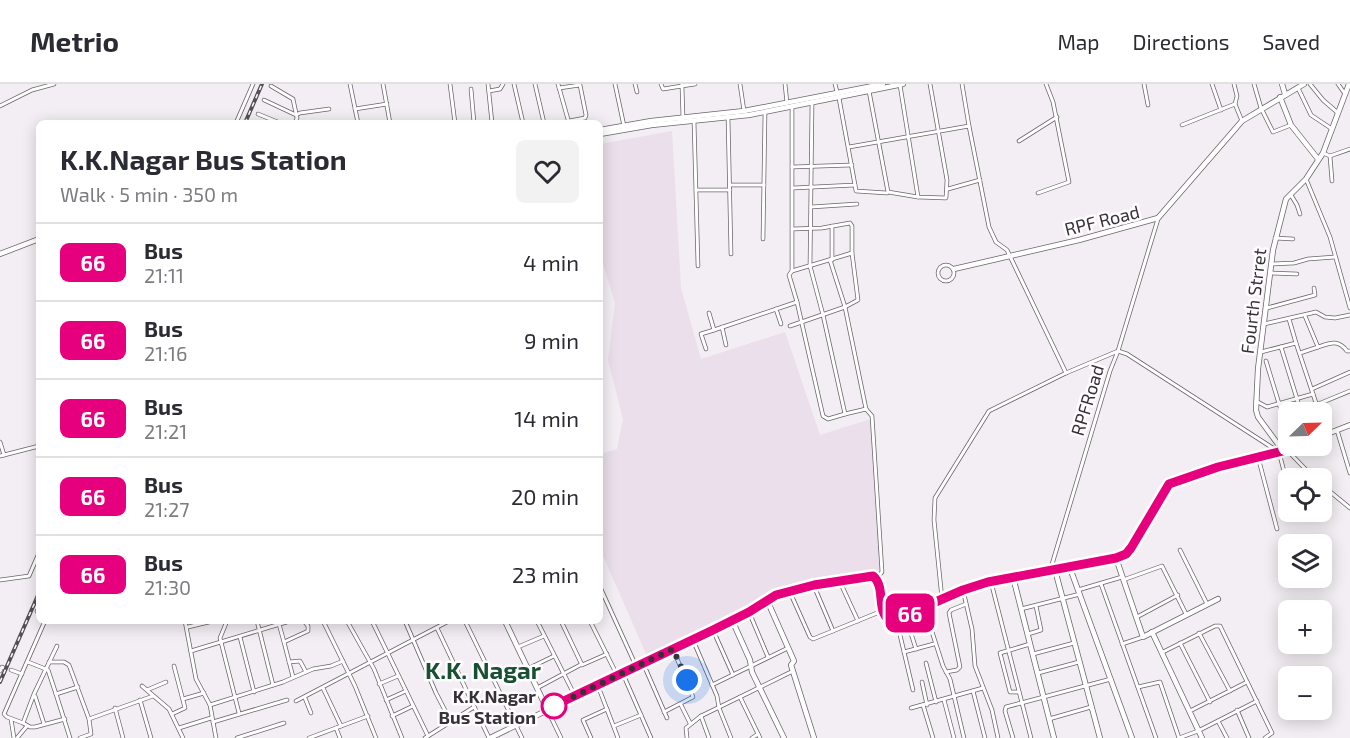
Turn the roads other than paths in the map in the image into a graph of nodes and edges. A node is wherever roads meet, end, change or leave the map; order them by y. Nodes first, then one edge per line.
1 (54, 84) edge
2 (253, 84) edge
3 (279, 84) edge
4 (350, 84) edge
5 (383, 84) edge
6 (450, 84) edge
7 (488, 84) edge
8 (503, 84) edge
9 (514, 84) edge
10 (535, 84) edge
11 (615, 84) edge
12 (635, 84) edge
13 (660, 84) edge
14 (695, 84) edge
15 (740, 84) edge
16 (785, 84) edge
17 (835, 84) edge
18 (883, 84) edge
19 (901, 84) edge
20 (930, 84) edge
21 (962, 84) edge
22 (1046, 84) edge
23 (1144, 84) edge
24 (1212, 84) edge
25 (1234, 84) edge
26 (1254, 84) edge
27 (1282, 84) edge
28 (1311, 84) edge
29 (1338, 84) edge
30 (1349, 84) edge
31 (682, 85) edge
32 (271, 86) dead end
33 (559, 86) edge
34 (1300, 86) edge
35 (857, 87) edge
36 (277, 89) junction
37 (471, 89) dead end
38 (489, 91) junction
39 (866, 91) junction
40 (636, 92) dead end
41 (1345, 94) junction
42 (838, 96) junction
43 (1283, 96) junction
44 (264, 100) dead end
45 (812, 103) junction
46 (387, 104) junction
47 (1235, 104) junction
48 (1148, 105) dead end
49 (0, 106) edge
50 (789, 106) junction
51 (1261, 108) junction
52 (355, 109) junction
53 (329, 110) dead end
54 (1221, 110) junction
55 (744, 111) junction
56 (765, 112) junction
57 (258, 114) dead end
58 (1339, 114) junction
59 (296, 115) junction
60 (730, 116) junction
61 (1057, 117) junction
62 (237, 120) edge
63 (273, 120) edge
64 (295, 120) edge
65 (357, 120) edge
66 (390, 120) edge
67 (455, 120) edge
68 (474, 120) edge
69 (492, 120) edge
70 (522, 120) edge
71 (542, 120) edge
72 (568, 120) edge
73 (577, 120) edge
74 (683, 120) junction
75 (694, 121) junction
76 (1242, 121) junction
77 (1182, 125) dead end
78 (1291, 125) junction
79 (969, 126) junction
80 (625, 128) junction
81 (1334, 130) junction
82 (603, 132) edge
83 (939, 133) junction
84 (909, 137) junction
85 (1018, 141) dead end
86 (879, 143) junction
87 (849, 147) junction
88 (1350, 150) edge
89 (1323, 153) junction
90 (1330, 156) junction
91 (1318, 159) junction
92 (852, 165) junction
93 (811, 166) junction
94 (792, 167) junction
95 (1306, 179) junction
96 (980, 180) junction
97 (1332, 181) dead end
98 (764, 185) junction
99 (855, 185) junction
100 (730, 187) junction
101 (792, 188) junction
102 (811, 188) junction
103 (948, 189) junction
104 (695, 190) junction
105 (889, 193) junction
106 (1038, 193) dead end
107 (1291, 195) junction
108 (918, 197) junction
109 (857, 204) dead end
110 (811, 207) junction
111 (1300, 214) dead end
112 (1158, 218) junction
113 (832, 226) junction
114 (811, 228) junction
115 (792, 229) junction
116 (1275, 238) junction
117 (763, 239) dead end
118 (1293, 239) dead end
119 (36, 241) edge
120 (852, 253) junction
121 (0, 254) edge
122 (731, 254) dead end
123 (1010, 257) junction
124 (1336, 257) junction
125 (831, 260) junction
126 (1272, 264) junction
127 (698, 266) dead end
128 (810, 266) junction
129 (954, 269) junction
130 (792, 271) junction
131 (1271, 273) junction
132 (1297, 274) dead end
133 (1314, 288) dead end
134 (797, 302) junction
135 (1350, 305) edge
136 (845, 307) junction
137 (1267, 308) junction
138 (776, 309) junction
139 (709, 313) dead end
140 (823, 315) junction
141 (1350, 315) edge
142 (1304, 316) junction
143 (1289, 320) junction
144 (804, 322) junction
145 (781, 324) dead end
146 (1264, 324) junction
147 (790, 326) dead end
148 (722, 327) junction
149 (714, 330) junction
150 (1296, 343) junction
151 (726, 345) dead end
152 (1281, 347) junction
153 (1318, 347) junction
154 (706, 349) dead end
155 (1118, 351) junction
156 (1350, 351) edge
157 (1261, 352) junction
158 (1300, 353) junction
159 (1266, 361) dead end
160 (1350, 372) edge
161 (1066, 373) junction
162 (1312, 388) junction
163 (1350, 391) edge
164 (1313, 394) junction
165 (1297, 399) junction
166 (1256, 401) junction
167 (1279, 402) edge
168 (1287, 402) edge
169 (1298, 402) edge
170 (1315, 402) edge
171 (1323, 402) edge
172 (1278, 404) edge
173 (866, 409) junction
174 (845, 414) junction
175 (1350, 425) edge
176 (1338, 430) junction
177 (1332, 433) edge
178 (0, 442) edge
179 (1278, 444) edge
180 (36, 447) edge
181 (1278, 448) edge
182 (1278, 452) edge
183 (2, 455) edge
184 (1289, 456) edge
185 (1258, 457) junction
186 (1303, 468) edge
187 (1350, 473) edge
188 (1332, 493) edge
189 (1350, 508) edge
190 (1277, 529) dead end
191 (1180, 550) dead end
192 (1116, 558) junction
193 (36, 560) edge
194 (1070, 568) junction
195 (1052, 571) junction
196 (877, 578) junction
197 (1013, 578) junction
198 (1122, 578) junction
199 (0, 580) edge
200 (840, 582) junction
201 (991, 582) junction
202 (1101, 584) junction
203 (814, 585) junction
204 (789, 590) junction
205 (963, 590) junction
206 (1079, 592) junction
207 (1178, 595) junction
208 (942, 599) junction
209 (1062, 599) junction
210 (1218, 599) dead end
211 (603, 600) edge
212 (767, 600) junction
213 (966, 604) junction
214 (1207, 604) junction
215 (1036, 606) junction
216 (924, 607) junction
217 (1021, 609) junction
218 (883, 610) junction
219 (749, 612) junction
220 (1186, 614) junction
221 (904, 615) junction
222 (896, 618) junction
223 (1136, 618) junction
224 (732, 620) junction
225 (858, 621) junction
226 (42, 624) edge
227 (186, 624) edge
228 (200, 624) edge
229 (226, 624) edge
230 (258, 624) edge
231 (279, 624) joint
232 (306, 624) edge
233 (324, 624) edge
234 (349, 624) edge
235 (373, 624) edge
236 (406, 624) edge
237 (444, 624) edge
238 (466, 624) edge
239 (506, 624) edge
240 (538, 624) edge
241 (562, 624) edge
242 (592, 624) edge
243 (188, 627) junction
244 (437, 628) junction
245 (713, 630) junction
246 (259, 631) junction
247 (834, 631) junction
248 (1152, 632) junction
249 (1199, 633) junction
250 (1028, 634) junction
251 (544, 636) junction
252 (240, 637) junction
253 (1143, 637) junction
254 (693, 640) junction
255 (412, 641) junction
256 (220, 642) junction
257 (284, 642) junction
258 (1074, 643) junction
259 (1180, 643) junction
260 (935, 644) junction
261 (1030, 644) junction
262 (1122, 644) junction
263 (57, 646) dead end
264 (517, 647) junction
265 (788, 648) junction
266 (673, 649) junction
267 (916, 649) junction
268 (1009, 649) junction
269 (191, 651) junction
270 (904, 652) junction
271 (1162, 652) junction
272 (387, 654) junction
273 (607, 654) junction
274 (1033, 654) junction
275 (554, 656) junction
276 (768, 658) junction
277 (343, 661) junction
278 (27, 662) junction
279 (49, 662) junction
280 (289, 662) junction
281 (1079, 662) junction
282 (370, 663) junction
283 (643, 663) junction
284 (926, 663) dead end
285 (582, 664) junction
286 (174, 666) dead end
287 (636, 666) junction
288 (751, 667) junction
289 (4, 668) dead end
290 (46, 668) junction
291 (528, 669) junction
292 (0, 670) edge
293 (11, 670) dead end
294 (793, 671) junction
295 (306, 672) junction
296 (946, 672) junction
297 (22, 674) junction
298 (350, 674) junction
299 (564, 674) junction
300 (620, 674) junction
301 (1038, 674) junction
302 (733, 675) junction
303 (398, 676) junction
304 (293, 677) junction
305 (1111, 679) junction
306 (165, 682) dead end
307 (922, 682) dead end
308 (1247, 682) junction
309 (379, 684) junction
310 (598, 684) junction
311 (273, 685) junction
312 (712, 685) junction
313 (142, 686) dead end
314 (1085, 686) junction
315 (78, 687) junction
316 (759, 687) junction
317 (1138, 687) junction
318 (323, 688) junction
319 (537, 688) junction
320 (983, 688) junction
321 (147, 690) junction
322 (913, 690) dead end
323 (406, 691) junction
324 (973, 691) junction
325 (1230, 691) junction
326 (255, 692) junction
327 (1019, 692) junction
328 (204, 693) junction
329 (34, 694) junction
330 (56, 694) junction
331 (153, 696) junction
332 (575, 696) junction
333 (955, 696) junction
334 (740, 697) junction
335 (1044, 697) junction
336 (235, 698) junction
337 (305, 698) junction
338 (183, 699) junction
339 (140, 700) junction
340 (287, 700) dead end
341 (386, 700) junction
342 (944, 700) junction
343 (296, 701) dead end
344 (1257, 701) junction
345 (936, 702) junction
346 (1022, 702) junction
347 (1209, 702) junction
348 (210, 705) junction
349 (681, 705) junction
350 (925, 705) junction
351 (413, 706) junction
352 (1091, 706) junction
353 (474, 707) junction
354 (115, 708) junction
355 (719, 708) junction
356 (911, 708) dead end
357 (547, 709) junction
358 (607, 710) junction
359 (1237, 710) junction
360 (664, 712) junction
361 (1190, 712) junction
362 (239, 713) junction
363 (311, 713) dead end
364 (172, 714) junction
365 (641, 715) junction
366 (368, 716) junction
367 (392, 716) junction
368 (701, 716) junction
369 (667, 718) dead end
370 (11, 719) junction
371 (65, 719) junction
372 (89, 719) junction
373 (1049, 719) junction
374 (212, 720) junction
375 (1218, 721) junction
376 (284, 723) dead end
377 (451, 723) junction
378 (690, 723) junction
379 (44, 724) junction
380 (25, 725) junction
381 (516, 725) junction
382 (340, 726) junction
383 (614, 726) junction
384 (179, 728) junction
385 (336, 728) junction
386 (1198, 730) junction
387 (92, 736) edge
388 (759, 736) edge
389 (426, 737) edge
390 (15, 738) edge
391 (70, 738) edge
392 (80, 738) edge
393 (123, 738) edge
394 (152, 738) edge
395 (183, 738) edge
396 (216, 738) edge
397 (237, 738) edge
398 (309, 738) edge
399 (340, 738) edge
400 (376, 738) edge
401 (402, 738) edge
402 (489, 738) edge
403 (522, 738) edge
404 (561, 738) edge
405 (591, 738) edge
406 (618, 738) edge
407 (651, 738) edge
408 (687, 738) edge
409 (709, 738) edge
410 (730, 738) edge
411 (752, 738) edge
412 (784, 738) edge
413 (814, 738) edge
414 (933, 738) edge
415 (954, 738) edge
416 (964, 738) edge
417 (986, 738) edge
418 (998, 738) edge
419 (1013, 738) edge
420 (1031, 738) edge
421 (1054, 738) edge
422 (1100, 738) edge
423 (1132, 738) edge
424 (1156, 738) edge
425 (1202, 738) edge
426 (1227, 738) edge
427 (1249, 738) edge
428 (1265, 738) edge

1 - 49 street
2 - 62 street
3 - 36 street
4 - 52 street
5 - 46 street
6 - 67 street
7 - 38 street
8 - 38 street
9 - 70 street
10 - 71 street
11 - 80 street
12 - 40 street
13 - 31 street
14 - 31 street
15 - 55 street
16 - 50 street
17 - 42 street
18 - 39 street
19 - 39 street
19 - 84 street
20 - 83 street
21 - 79 street
22 - 61 street
23 - 48 street
24 - 54 street
25 - 47 street
26 - 51 street
27 - 43 street
28 - 58 street
29 - 41 street
30 - 41 street, Fourth Strret
31 - 74 street
32 - 36 street
33 - 72 street
33 - 73 street
34 - 43 street, RPF Road
34 - 81 street
35 - 39 street
35 - 42 street
36 - 59 street
37 - 68 street
38 - 69 street
39 - 42 street
39 - 86 street
41 - 58 street, Fourth Strret
42 - 45 street
42 - 50 street
42 - 87 street
43 - 51 street, RPF Road
43 - 78 street
44 - 59 street
45 - 50 street
45 - 93 street
46 - 52 street
46 - 66 street
47 - 54 street
47 - 76 street
50 - 55 street
50 - 56 street
50 - 94 street
51 - 76 street, RPF Road
51 - 78 street
52 - 65 street
53 - 59 street
54 - 77 street
55 - 60 street
56 - 60 street
56 - 98 street
57 - 63 street
58 - 81 street, Fourth Strret
59 - 64 street
60 - 74 street
60 - 75 street
60 - 100 street
61 - 85 street
61 - 106 street
74 - 75 street
74 - 80 street
75 - 104 street
76 - 112 street, RPF Road
78 - 91 street
79 - 83 street
79 - 96 street
80 - 82 street
81 - 89 street, Fourth Strret
83 - 84 street
83 - 103 street
84 - 86 street
84 - 108 street
86 - 87 street
86 - 105 street
87 - 92 street
88 - 90 street
89 - 90 street
89 - 91 street, Fourth Strret
90 - 97 street
91 - 95 street, Fourth Strret
92 - 93 street
92 - 99 street
93 - 94 street
93 - 102 street
94 - 101 street
95 - 107 street, Fourth Strret
95 - 124 street
96 - 103 street
96 - 123 street
98 - 100 street
98 - 117 street
99 - 102 street
99 - 105 street
100 - 104 street
100 - 122 street
101 - 102 street
101 - 115 street
102 - 110 street
103 - 108 street
104 - 127 street
105 - 108 street
107 - 111 street
107 - 116 street, Fourth Strret
109 - 110 street
110 - 114 street
112 - 123 street, RPF Road
112 - 155 street
113 - 114 street
113 - 120 street
113 - 125 street
114 - 115 street
114 - 128 street
115 - 130 street
116 - 118 street
116 - 126 street, Fourth Strret
119 - 121 street
120 - 125 street
120 - 136 street
123 - 129 street, RPF Road
123 - 161 street
124 - 126 street
124 - 135 street
125 - 128 street
125 - 136 street
126 - 131 street, Fourth Strret
128 - 130 street
128 - 140 street
129 - 129 street
130 - 134 street
131 - 132 street
131 - 137 street, Fourth Strret
133 - 137 street
134 - 138 street
134 - 144 street
136 - 140 street
136 - 173 street
137 - 146 street, Fourth Strret
138 - 145 street
138 - 148 street
139 - 149 street
140 - 144 street
140 - 174 street
141 - 142 street
142 - 143 street
142 - 153 street
143 - 146 street
143 - 150 street
144 - 147 street
144 - 174 street
146 - 157 street, Fourth Strret
148 - 149 street
148 - 151 street
149 - 154 street
150 - 152 street
150 - 158 street
152 - 157 street
152 - 165 street
153 - 156 street
153 - 158 street
155 - 161 street
155 - 181 street, RPFRoad
155 - 195 street, RPFRoad
157 - 166 street, Fourth Strret
158 - 162 street
159 - 167 street
160 - 162 street
161 - 208 street
162 - 164 street
163 - 171 street
164 - 165 street
164 - 170 street
165 - 168 street
165 - 169 street
166 - 172 street
166 - 179 street, Fourth Strret
173 - 174 street
173 - 196 street
175 - 176 street
176 - 177 street
176 - 187 street
178 - 183 street
180 - 183 street
182 - 185 street
184 - 186 street, RPFRoad
185 - 190 street
185 - 192 street
188 - 189 street
191 - 214 street
192 - 194 street
192 - 198 street
193 - 199 street
194 - 195 street
194 - 206 street
195 - 197 street
195 - 209 street
196 - 200 street
196 - 218 street
197 - 201 street
197 - 217 street
198 - 202 street
198 - 207 street
198 - 223 street
200 - 203 street
200 - 225 street
201 - 205 street
201 - 268 street
202 - 206 street
202 - 262 street
203 - 204 street
203 - 247 street
204 - 212 street
204 - 247 street
205 - 208 street
205 - 213 street
206 - 209 street
206 - 305 street
207 - 220 street
207 - 223 street
208 - 216 street
209 - 215 street
209 - 258 street
210 - 214 street
211 - 287 street
212 - 219 street
212 - 265 street
213 - 296 street
213 - 320 street
214 - 220 street
215 - 217 street
215 - 250 street
216 - 221 street
216 - 260 street
217 - 250 street
218 - 222 street
218 - 225 street
219 - 224 street
219 - 276 street
220 - 248 street
221 - 222 street
221 - 267 street
222 - 270 street
223 - 253 street
224 - 245 street
224 - 288 street
225 - 247 street
226 - 278 street
227 - 243 street
228 - 243 street
229 - 256 street
230 - 246 street
231 - 246 street
231 - 257 street
232 - 257 street
233 - 277 street
234 - 282 street
235 - 272 street
236 - 255 street
237 - 244 street
238 - 381 street
239 - 264 street
240 - 251 street
241 - 285 street
242 - 273 street
243 - 269 street
244 - 255 street
244 - 353 street
245 - 254 street
245 - 302 street
246 - 252 street
246 - 311 street
248 - 253 street
248 - 271 street
249 - 259 street
249 - 308 street
249 - 325 street
250 - 261 street
251 - 264 street
251 - 275 street
252 - 256 street
252 - 326 street
253 - 262 street
254 - 266 street
254 - 312 street
255 - 272 street
255 - 377 street
256 - 269 street
256 - 336 street
257 - 280 street
258 - 274 street
258 - 281 street
259 - 271 street
259 - 347 street
260 - 267 street
260 - 296 street
261 - 268 street
261 - 274 street
262 - 317 street
263 - 279 street
264 - 291 street
265 - 276 street
265 - 294 street
266 - 283 street
266 - 349 street
267 - 270 street
268 - 327 street
268 - 327 street
269 - 328 street
270 - 322 street
271 - 361 street
272 - 282 street
272 - 303 street
273 - 285 street
273 - 300 street
274 - 301 street
275 - 291 street
275 - 299 street
276 - 288 street
277 - 295 street
277 - 298 street
278 - 290 street
278 - 297 street
279 - 290 street
279 - 315 street
280 - 295 street
280 - 304 street
281 - 301 street
281 - 314 street
282 - 298 street
282 - 309 street
283 - 287 street
283 - 360 street
284 - 345 street
285 - 299 street
286 - 338 street
287 - 300 street
288 - 302 street
288 - 316 street
289 - 292 street
290 - 329 street
290 - 330 street
291 - 319 street
293 - 297 street
294 - 316 street
294 - 413 street
295 - 304 street
296 - 333 street
297 - 370 street
298 - 318 street
298 - 366 street
299 - 319 street
299 - 332 street
300 - 310 street
300 - 365 street
301 - 335 street
302 - 312 street
303 - 309 street
303 - 323 street
304 - 311 street
305 - 314 street
305 - 423 street
306 - 321 street
307 - 350 street
308 - 325 street
308 - 344 street
309 - 341 street
310 - 332 street
310 - 358 street
311 - 326 street
312 - 355 street
313 - 321 street
314 - 335 street
314 - 352 street
315 - 330 street
315 - 372 street
316 - 334 street
316 - 412 street
317 - 386 street
317 - 424 street
318 - 337 street
318 - 382 street
319 - 357 street
320 - 324 street
320 - 418 street
321 - 331 street
323 - 341 street
323 - 351 street
324 - 333 street
324 - 417 street
325 - 347 street
326 - 336 street
327 - 346 street
328 - 338 street
328 - 348 street
329 - 379 street
329 - 380 street
330 - 371 street
331 - 339 street
331 - 364 street
332 - 357 street
333 - 342 street
333 - 416 street
334 - 355 street
334 - 388 street
335 - 346 street
335 - 373 street
336 - 348 street
336 - 362 street
337 - 343 street
337 - 363 street
338 - 364 street
339 - 354 street
339 - 394 street
340 - 362 street
341 - 367 street
342 - 345 street
342 - 415 street
344 - 359 street
344 - 428 street
345 - 350 street
346 - 419 street
346 - 420 street
347 - 361 street
348 - 374 street
349 - 360 street
349 - 378 street
350 - 356 street
350 - 414 street
351 - 367 street
351 - 389 street
352 - 373 street
352 - 422 street
353 - 377 street
353 - 402 street
354 - 372 street
354 - 393 street
355 - 368 street
355 - 410 street
357 - 381 street
357 - 404 street
358 - 383 street
358 - 405 street
359 - 375 street
359 - 427 street
360 - 369 street
361 - 386 street
362 - 374 street
364 - 384 street
365 - 383 street
365 - 407 street
366 - 382 street
366 - 400 street
367 - 401 street
368 - 378 street
368 - 409 street
370 - 380 street
370 - 390 street
371 - 379 street
371 - 391 street
372 - 387 street
373 - 421 street
374 - 384 street
374 - 396 street
375 - 386 street
375 - 426 street
376 - 397 street
377 - 389 street
378 - 408 street
379 - 380 street
380 - 390 street
381 - 402 street
381 - 403 street
382 - 385 street
383 - 406 street
384 - 395 street
385 - 398 street
385 - 399 street
386 - 425 street
387 - 392 street
388 - 411 street

